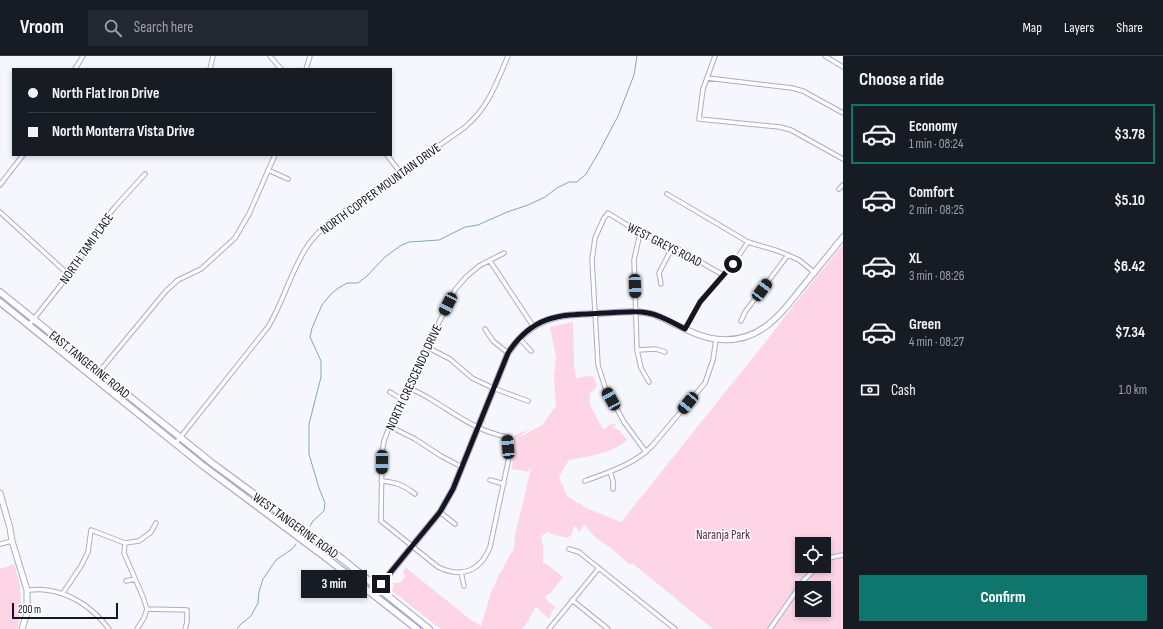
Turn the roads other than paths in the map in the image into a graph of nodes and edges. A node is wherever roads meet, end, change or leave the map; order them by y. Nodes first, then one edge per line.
1 (83, 56) edge
2 (213, 56) edge
3 (270, 56) edge
4 (310, 56) edge
5 (508, 56) edge
6 (715, 56) edge
7 (825, 56) edge
8 (843, 67) edge
9 (76, 68) edge
10 (210, 68) edge
11 (280, 68) edge
12 (306, 68) edge
13 (707, 78) junction
14 (843, 113) edge
15 (22, 156) edge
16 (275, 156) edge
17 (388, 156) edge
18 (843, 159) edge
19 (268, 170) junction
20 (400, 172) junction
21 (145, 174) dead end
22 (288, 179) dead end
23 (0, 185) edge
24 (843, 185) edge
25 (840, 189) dead end
26 (667, 194) dead end
27 (0, 212) edge
28 (640, 233) junction
29 (843, 237) edge
30 (748, 242) junction
31 (673, 246) junction
32 (504, 254) dead end
33 (788, 255) junction
34 (490, 261) junction
35 (815, 273) junction
36 (69, 275) junction
37 (723, 275) junction
38 (661, 284) dead end
39 (0, 292) edge
40 (0, 302) edge
41 (636, 312) junction
42 (595, 314) junction
43 (34, 318) junction
44 (741, 322) dead end
45 (29, 325) junction
46 (533, 326) junction
47 (485, 329) dead end
48 (685, 329) junction
49 (519, 338) junction
50 (716, 339) junction
51 (427, 347) junction
52 (637, 350) junction
53 (531, 351) dead end
54 (665, 352) dead end
55 (508, 353) junction
56 (100, 372) junction
57 (94, 378) junction
58 (649, 382) dead end
59 (407, 386) junction
60 (493, 388) junction
61 (390, 392) dead end
62 (401, 399) junction
63 (528, 401) dead end
64 (389, 426) junction
65 (478, 427) junction
66 (180, 438) junction
67 (175, 444) junction
68 (646, 452) junction
69 (462, 466) junction
70 (610, 472) junction
71 (490, 480) dead end
72 (381, 481) junction
73 (585, 481) dead end
74 (504, 484) junction
75 (613, 489) dead end
76 (0, 493) edge
77 (415, 494) dead end
78 (440, 512) junction
79 (156, 523) dead end
80 (456, 524) dead end
81 (12, 541) junction
82 (125, 543) junction
83 (0, 544) edge
84 (412, 547) junction
85 (569, 549) dead end
86 (843, 555) edge
87 (831, 558) edge
88 (599, 568) junction
89 (461, 572) junction
90 (811, 573) edge
91 (136, 579) junction
92 (126, 581) dead end
93 (464, 586) dead end
94 (378, 588) junction
95 (27, 590) junction
96 (63, 593) junction
97 (373, 594) junction
98 (572, 600) junction
99 (147, 609) junction
100 (22, 629) edge
101 (109, 629) edge
102 (137, 629) edge
103 (185, 629) edge
104 (417, 629) edge
105 (429, 629) edge
106 (549, 629) edge
107 (608, 629) edge
108 (675, 629) edge
109 (770, 629) edge

1 - 9 street
2 - 10 street
3 - 11 street
4 - 12 street
5 - 20 street, NORTH COPPER MOUNTAIN DRIVE
6 - 13 street
7 - 8 street
13 - 14 street
13 - 18 street
15 - 23 street
16 - 19 street
17 - 20 street
19 - 22 street
19 - 56 street
20 - 66 street, NORTH COPPER MOUNTAIN DRIVE
21 - 36 street, NORTH TAMI PLACE
24 - 25 street
26 - 30 street
27 - 36 street
28 - 31 street, WEST GREYS ROAD
28 - 41 street
28 - 42 street, WEST GREYS ROAD
29 - 35 street
30 - 33 street
30 - 37 street
31 - 37 street, WEST GREYS ROAD
31 - 38 street
32 - 34 street, NORTH CRESCENDO DRIVE
33 - 35 street
33 - 44 street
34 - 46 street
34 - 51 street, NORTH CRESCENDO DRIVE
35 - 50 street
36 - 43 street, NORTH TAMI PLACE
37 - 48 street
39 - 43 main road, EAST TANGERINE ROAD
40 - 45 main road, EAST TANGERINE ROAD
41 - 42 street
41 - 48 street
41 - 52 street
42 - 46 street
42 - 68 street
43 - 45 street, NORTH TAMI PLACE
43 - 56 main road, EAST TANGERINE ROAD
45 - 57 main road, EAST TANGERINE ROAD
46 - 49 street
47 - 55 street
48 - 50 street
49 - 53 street
49 - 55 street
50 - 68 street
51 - 59 street, NORTH CRESCENDO DRIVE
51 - 60 street
52 - 54 street
52 - 58 street
55 - 60 street
56 - 57 street
56 - 66 main road, EAST TANGERINE ROAD
57 - 67 main road, EAST TANGERINE ROAD
59 - 62 street, NORTH CRESCENDO DRIVE
59 - 65 street
60 - 63 street
60 - 65 street
61 - 62 street
62 - 64 street, NORTH CRESCENDO DRIVE
64 - 69 street
64 - 72 street, NORTH CRESCENDO DRIVE
65 - 69 street
65 - 74 street
66 - 67 street, NORTH COPPER MOUNTAIN DRIVE
66 - 94 main road, WEST TANGERINE ROAD
67 - 97 main road, WEST TANGERINE ROAD
68 - 70 street
69 - 78 street
70 - 73 street
70 - 75 street
71 - 74 street
72 - 77 street
72 - 84 street, NORTH CRESCENDO DRIVE
74 - 89 street
76 - 81 street
78 - 80 street
78 - 84 street
79 - 82 street
81 - 83 street
81 - 95 street
82 - 91 street
82 - 96 street
84 - 89 street
84 - 94 street
85 - 88 street
86 - 87 street
88 - 98 street
88 - 108 street
89 - 93 street
90 - 109 street
91 - 92 street
91 - 99 street
94 - 97 street
94 - 105 main road, WEST TANGERINE ROAD
95 - 96 street
95 - 100 street
96 - 101 street
97 - 104 main road, WEST TANGERINE ROAD
98 - 106 street
98 - 107 street
99 - 102 street
99 - 103 street

